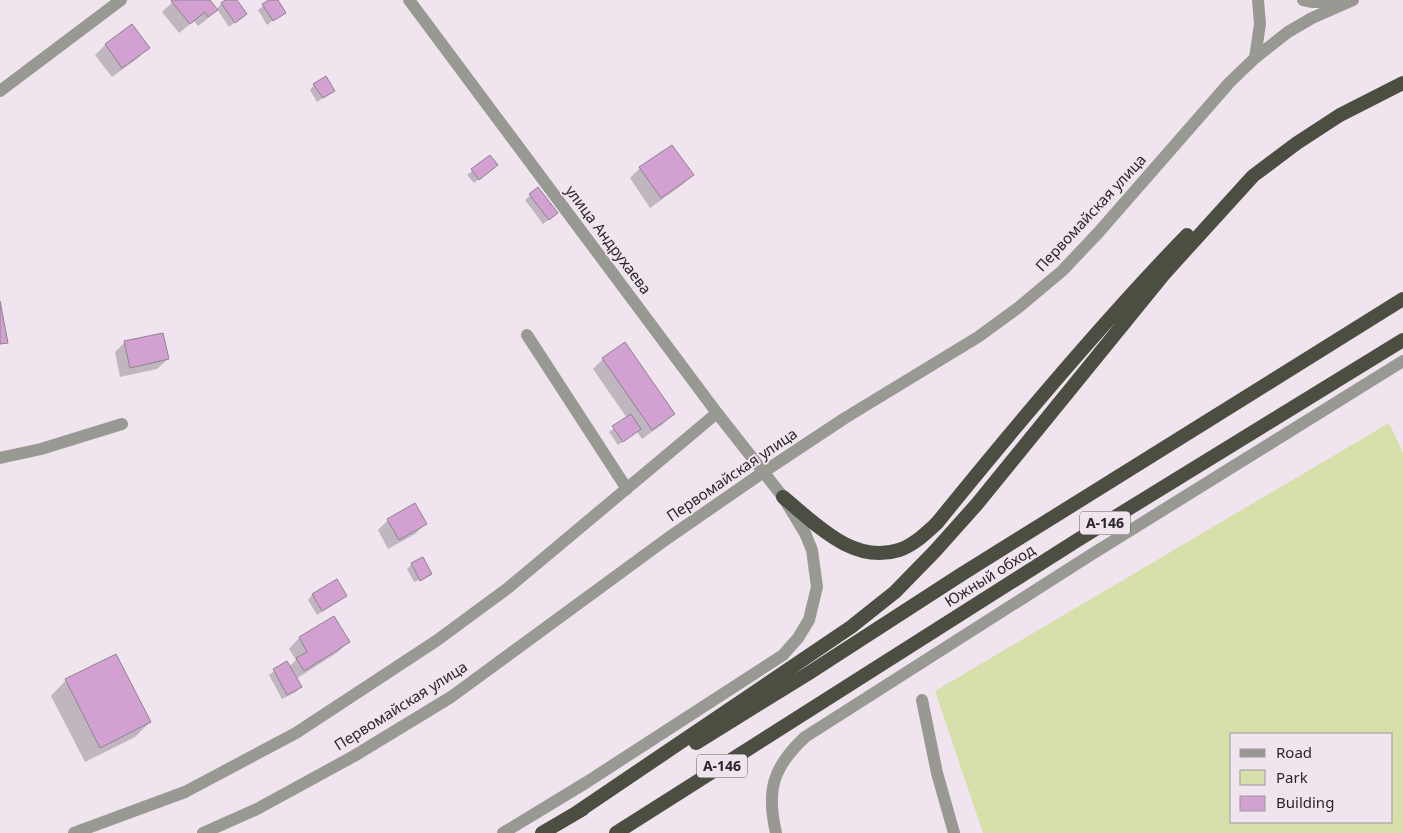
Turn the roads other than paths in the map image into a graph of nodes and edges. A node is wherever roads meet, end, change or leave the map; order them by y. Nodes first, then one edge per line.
1 (121, 0) edge
2 (409, 0) edge
3 (1258, 0) edge
4 (1303, 0) edge
5 (1351, 1) edge
6 (1255, 58) junction
7 (1403, 83) edge
8 (0, 91) edge
9 (1253, 176) junction
10 (1403, 299) edge
11 (527, 336) dead end
12 (1403, 341) edge
13 (1403, 361) edge
14 (717, 413) junction
15 (122, 424) dead end
16 (0, 458) edge
17 (762, 472) junction
18 (627, 489) junction
19 (782, 497) junction
20 (922, 700) dead end
21 (576, 813) junction
22 (74, 833) edge
23 (203, 833) edge
24 (503, 833) edge
25 (542, 833) edge
26 (616, 833) edge
27 (776, 833) edge
28 (954, 833) edge

1 - 8 street
2 - 14 street, улица Андрухаева
3 - 6 street
4 - 5 street
5 - 6 street, Первомайская улица
6 - 17 street, Первомайская улица
7 - 9 highway
9 - 19 highway
9 - 21 highway
10 - 21 highway
11 - 18 street
12 - 26 highway, Южный обход / А-146
13 - 27 street
14 - 17 street, улица Андрухаева
14 - 18 street
15 - 16 street
17 - 19 street, улица Андрухаева
17 - 23 street, Первомайская улица
18 - 22 street
19 - 24 street, улица Андрухаева
20 - 28 street
21 - 25 highway

